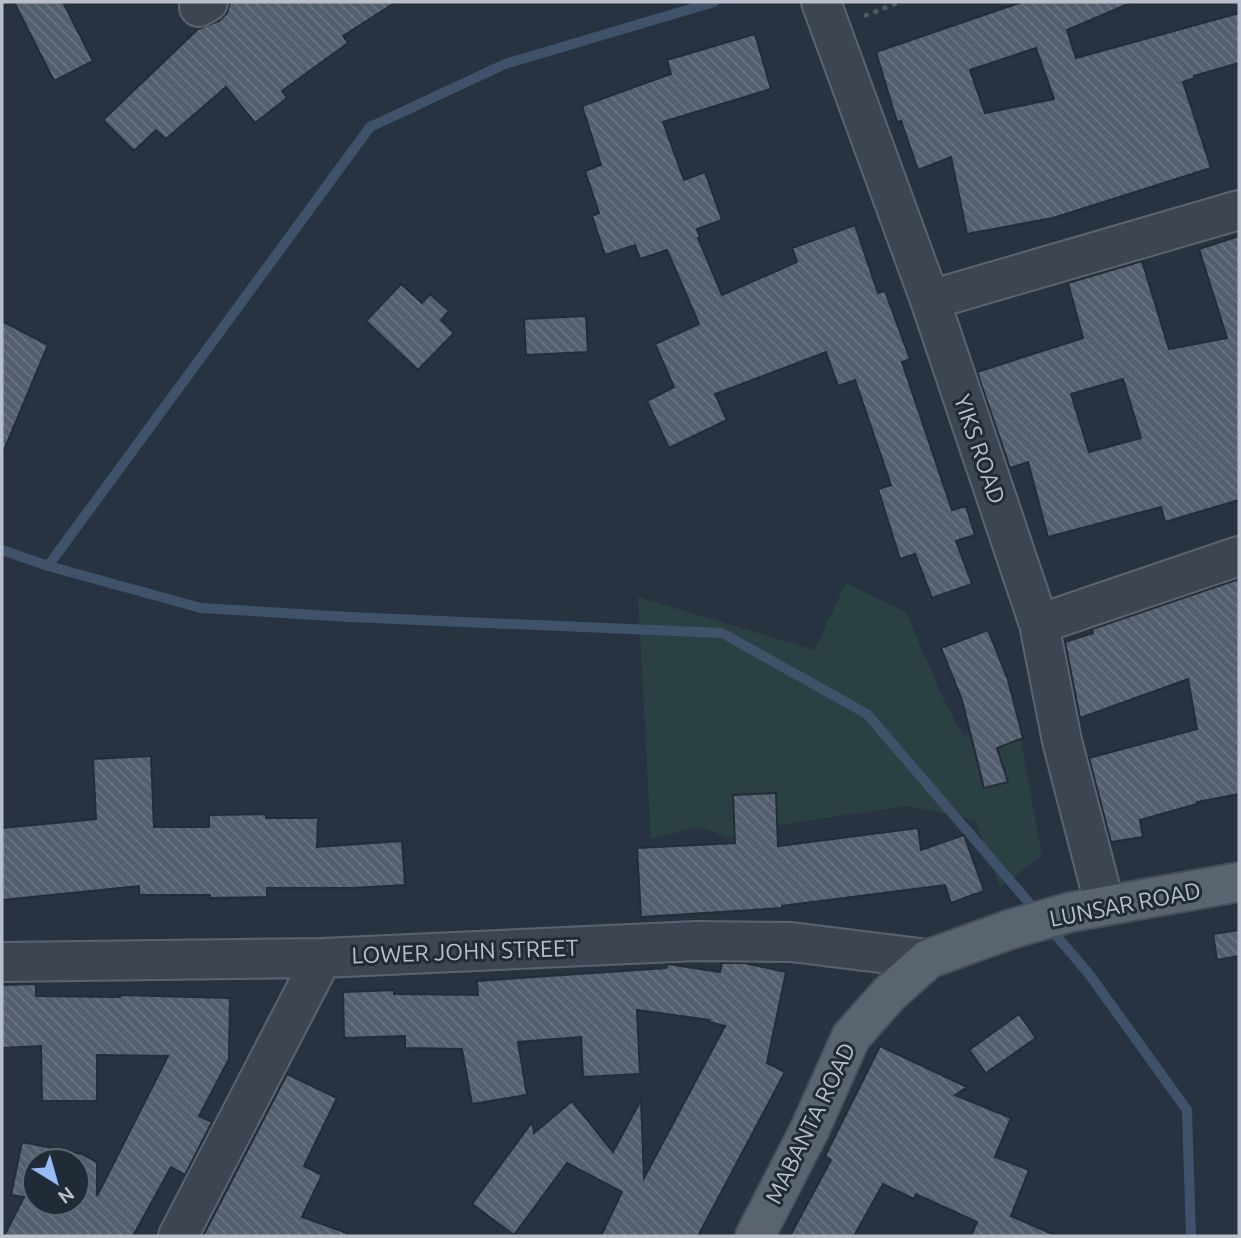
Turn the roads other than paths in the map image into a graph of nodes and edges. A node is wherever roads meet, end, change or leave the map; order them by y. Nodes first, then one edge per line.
1 (821, 2) edge
2 (1239, 210) edge
3 (930, 300) junction
4 (1239, 556) edge
5 (1039, 624) junction
6 (1239, 881) edge
7 (1088, 909) junction
8 (1011, 929) joint
9 (322, 958) junction
10 (928, 959) junction
11 (2, 962) edge
12 (178, 1236) edge
13 (755, 1236) edge

1 - 3 street, YIKS ROAD
2 - 3 street
3 - 5 street, YIKS ROAD
4 - 5 street
5 - 7 street, YIKS ROAD
6 - 7 main road, LUNSAR ROAD
7 - 8 main road, LUNSAR ROAD
8 - 10 main road, MABANTA ROAD
9 - 10 street, LOWER JOHN STREET
9 - 11 street, LOWER JOHN STREET
9 - 12 street
10 - 13 main road, MABANTA ROAD

